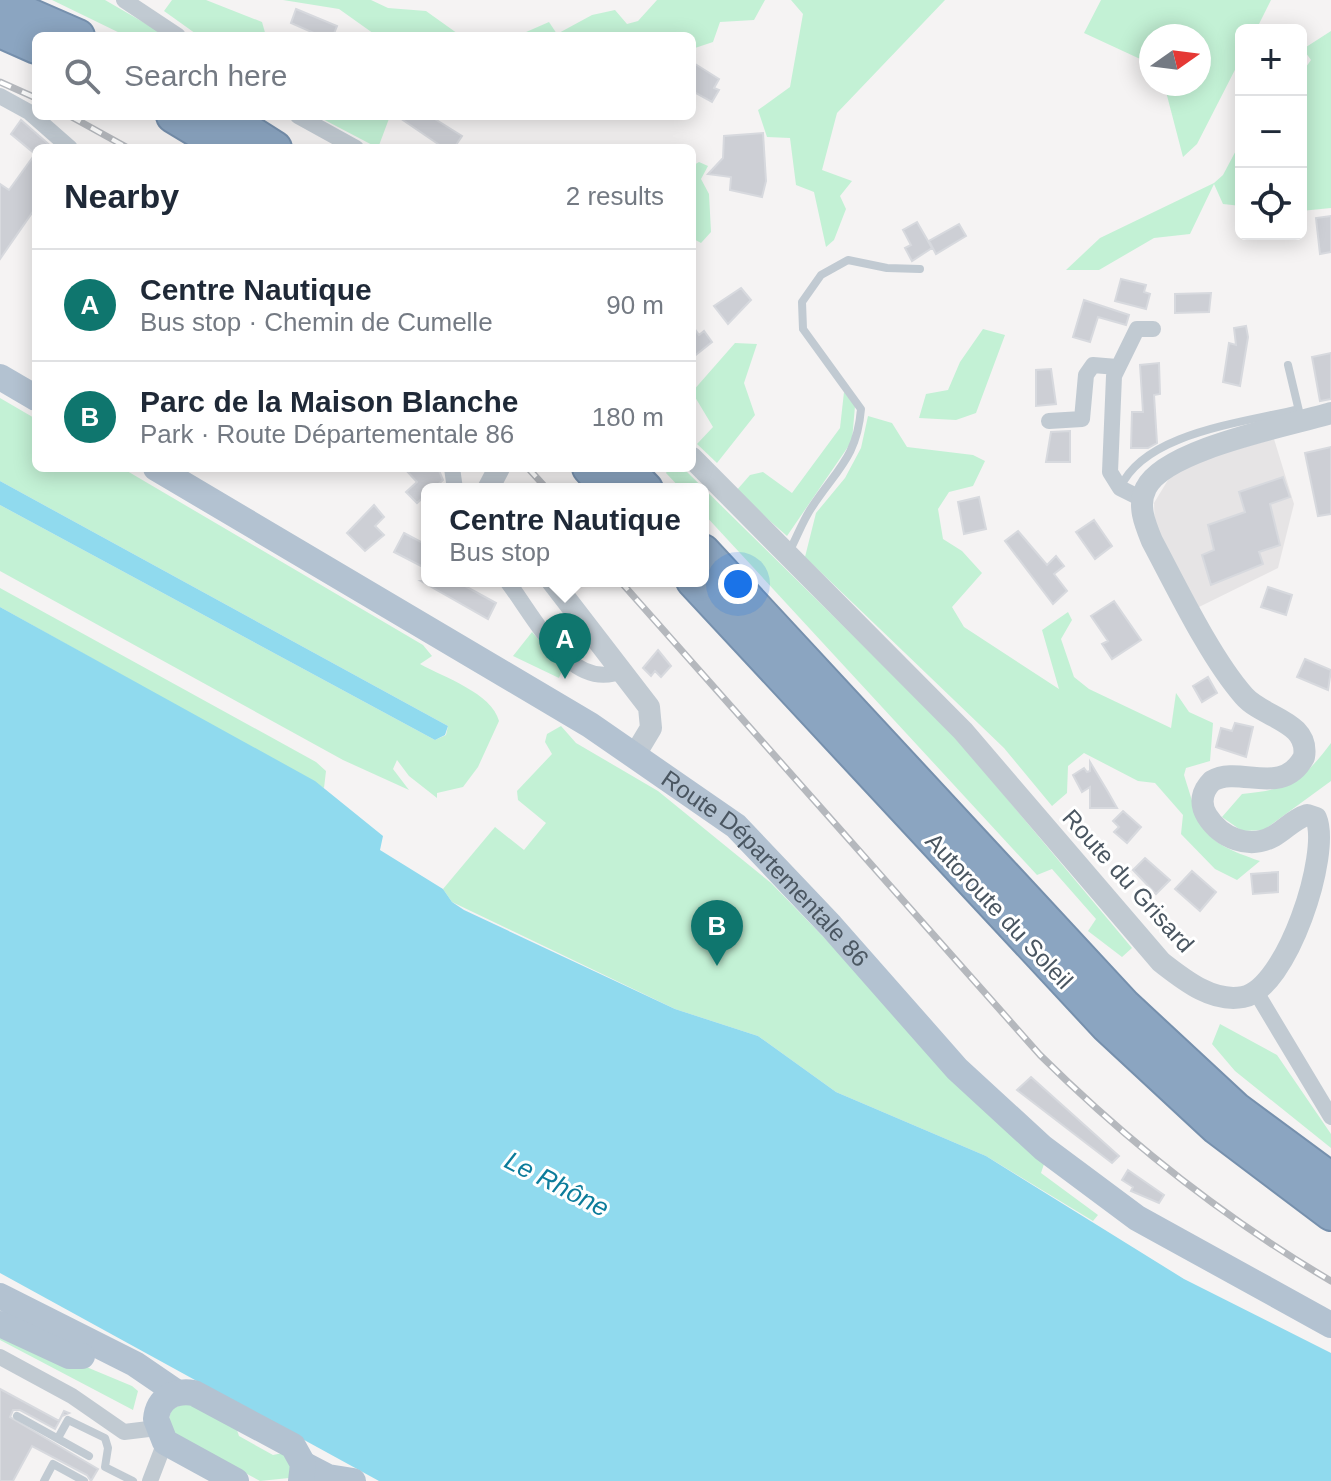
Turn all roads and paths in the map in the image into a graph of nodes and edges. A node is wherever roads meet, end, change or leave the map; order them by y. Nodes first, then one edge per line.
1 (124, 0) edge
2 (0, 2) edge
3 (0, 31) edge
4 (69, 32) edge
5 (172, 32) edge
6 (32, 45) edge
7 (0, 96) edge
8 (32, 115) edge
9 (38, 120) edge
10 (180, 120) edge
11 (231, 120) edge
12 (305, 120) edge
13 (65, 144) edge
14 (219, 144) edge
15 (269, 144) edge
16 (349, 144) edge
17 (920, 269) dead end
18 (1153, 329) dead end
19 (1288, 365) dead end
20 (1117, 367) junction
21 (0, 377) edge
22 (32, 396) edge
23 (1331, 413) edge
24 (1300, 416) junction
25 (1049, 421) dead end
26 (696, 462) edge
27 (163, 472) edge
28 (1120, 488) junction
29 (1142, 499) junction
30 (788, 555) junction
31 (709, 557) edge
32 (512, 587) edge
33 (557, 587) edge
34 (699, 587) edge
35 (623, 670) junction
36 (636, 753) junction
37 (1256, 992) junction
38 (1331, 1117) edge
39 (1331, 1179) edge
40 (1331, 1214) edge
41 (0, 1296) edge
42 (0, 1316) edge
43 (0, 1324) edge
44 (1331, 1325) edge
45 (82, 1356) junction
46 (0, 1357) edge
47 (17, 1416) dead end
48 (164, 1417) junction
49 (58, 1438) junction
50 (89, 1456) dead end
51 (302, 1472) edge
52 (44, 1481) edge
53 (84, 1481) edge
54 (133, 1481) edge
55 (150, 1481) edge
56 (236, 1481) edge
57 (353, 1481) edge

1 - 5 street
2 - 4 highway
3 - 6 highway
7 - 8 street
9 - 13 street
10 - 14 highway
11 - 15 highway
12 - 16 street
17 - 30 lane
18 - 20 street
19 - 24 lane
20 - 25 street
20 - 28 street
21 - 22 main road
23 - 24 street
24 - 28 lane
24 - 29 street
26 - 30 street, Route du Grisard
27 - 36 main road, Route Départementale 86
28 - 29 street
29 - 37 street
30 - 37 street, Route du Grisard
31 - 39 highway, Autoroute du Soleil
32 - 35 street
33 - 35 street
34 - 40 highway, Autoroute du Soleil
35 - 36 street
36 - 44 main road, Route Départementale 86
37 - 38 street
41 - 48 main road
42 - 45 main road
43 - 45 main road
45 - 48 main road
46 - 48 street
47 - 49 lane
48 - 51 main road
48 - 55 street
48 - 56 main road
49 - 50 lane
49 - 54 lane
51 - 57 main road
52 - 53 lane

